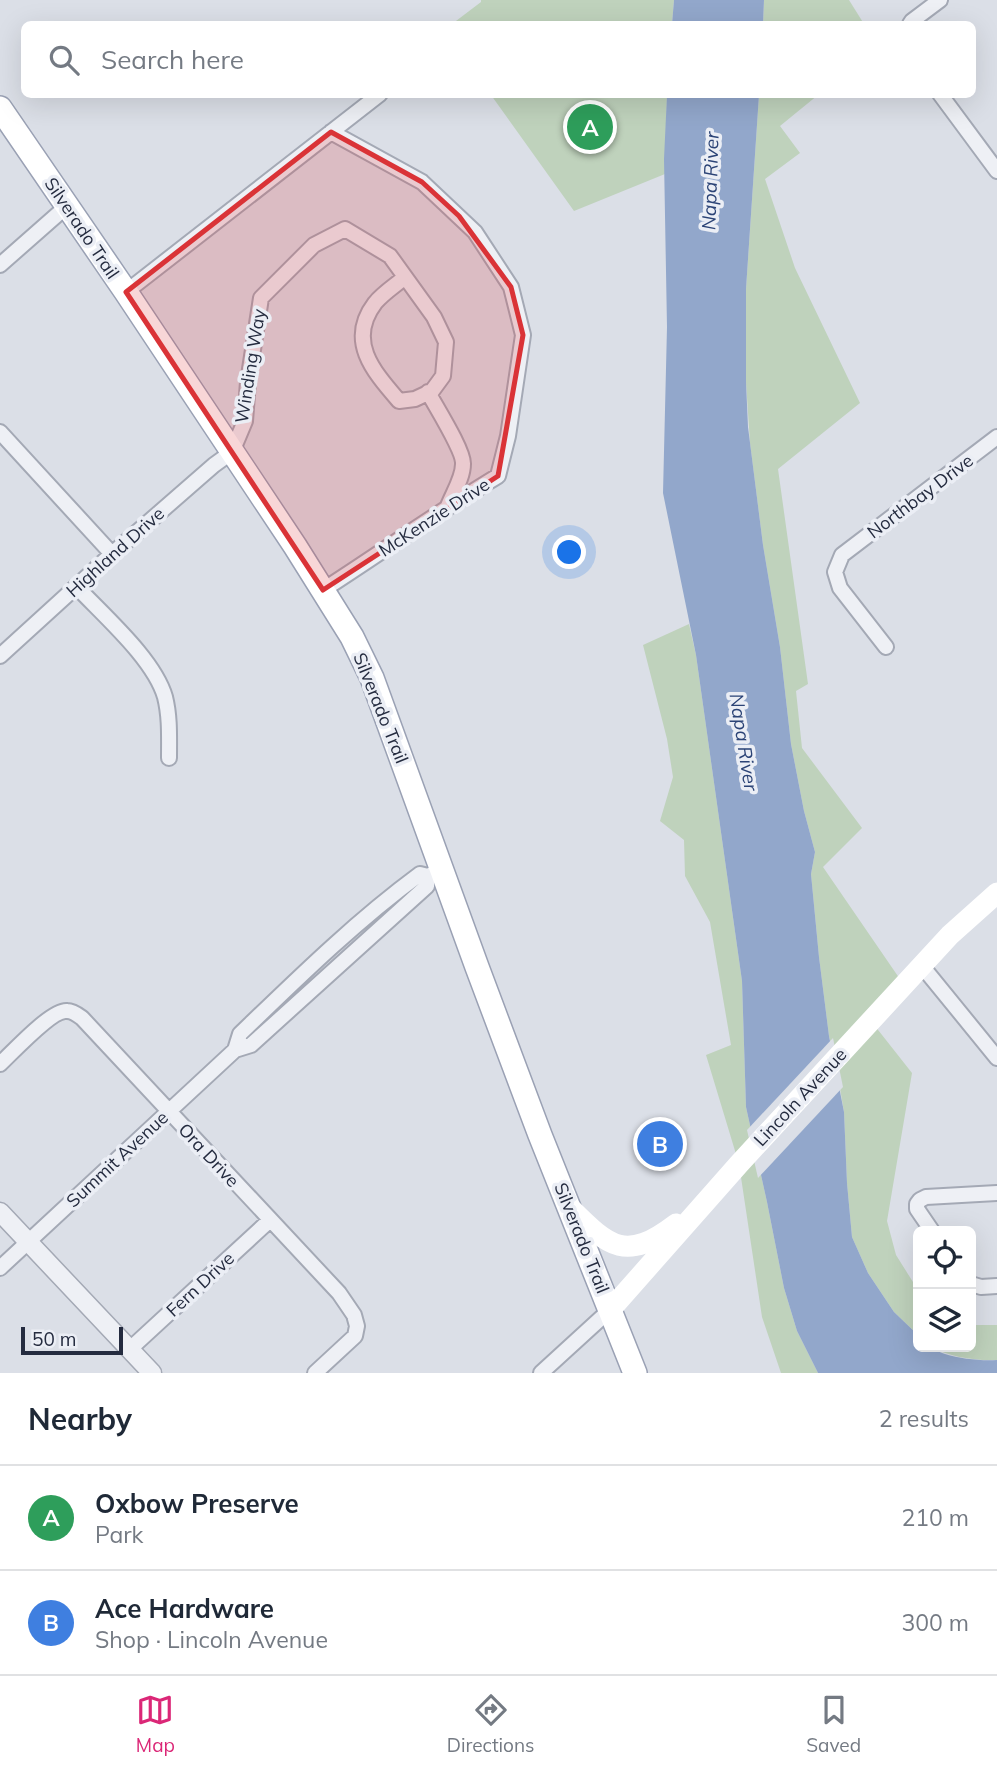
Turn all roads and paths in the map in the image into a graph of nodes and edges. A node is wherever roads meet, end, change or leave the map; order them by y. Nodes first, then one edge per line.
1 (940, 0) edge
2 (912, 21) edge
3 (375, 98) edge
4 (943, 98) edge
5 (0, 108) edge
6 (331, 132) junction
7 (997, 171) edge
8 (67, 206) junction
9 (0, 265) edge
10 (405, 277) junction
11 (126, 292) junction
12 (428, 393) junction
13 (0, 432) edge
14 (997, 437) edge
15 (232, 452) junction
16 (447, 506) junction
17 (112, 554) junction
18 (76, 586) junction
19 (323, 590) junction
20 (886, 648) dead end
21 (0, 656) edge
22 (169, 758) dead end
23 (435, 873) junction
24 (997, 893) edge
25 (922, 967) junction
26 (997, 1058) edge
27 (0, 1064) edge
28 (168, 1111) junction
29 (997, 1193) edge
30 (700, 1206) junction
31 (569, 1207) junction
32 (0, 1212) edge
33 (270, 1220) junction
34 (929, 1226) edge
35 (28, 1243) junction
36 (0, 1268) edge
37 (976, 1286) edge
38 (997, 1286) edge
39 (611, 1309) junction
40 (130, 1349) junction
41 (152, 1373) edge
42 (315, 1373) edge
43 (541, 1373) edge
44 (635, 1373) edge

1 - 2 street
3 - 6 street
4 - 7 street
5 - 8 main road, Silverado Trail
6 - 11 street
6 - 16 street, McKenzie Drive
8 - 9 street
8 - 11 main road, Silverado Trail
10 - 12 street, Winding Way
10 - 12 street
10 - 15 street, Winding Way
11 - 15 main road, Silverado Trail
12 - 16 street
13 - 17 street
14 - 20 street, Northbay Drive
15 - 17 street, Highland Drive
15 - 19 main road, Silverado Trail
16 - 19 street, McKenzie Drive
17 - 18 street, Highland Drive
18 - 21 street, Highland Drive
18 - 22 street
19 - 23 main road, Silverado Trail
23 - 28 street, Summit Avenue
23 - 31 main road, Silverado Trail
24 - 25 main road, Lincoln Avenue
25 - 26 street
25 - 30 main road, Lincoln Avenue
27 - 28 street, Ora Drive
28 - 33 street, Ora Drive
28 - 35 street, Summit Avenue
29 - 34 street
30 - 31 main road
30 - 39 main road, Lincoln Avenue
31 - 39 main road, Silverado Trail
32 - 35 street
33 - 40 street, Fern Drive
33 - 42 street, Ora Drive
35 - 36 street, Summit Avenue
35 - 40 street
37 - 38 street
39 - 43 street
39 - 44 main road, Silverado Trail
40 - 41 street

